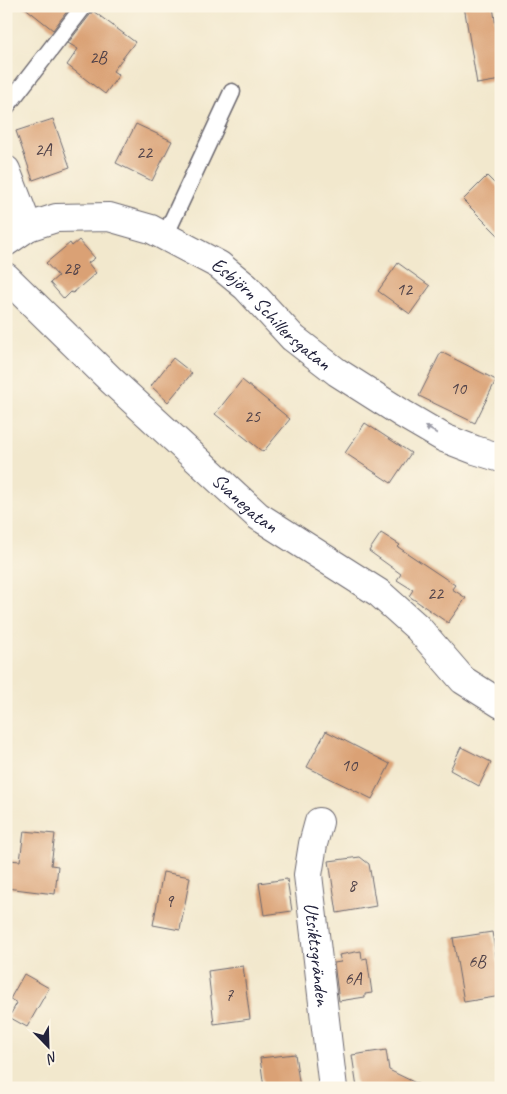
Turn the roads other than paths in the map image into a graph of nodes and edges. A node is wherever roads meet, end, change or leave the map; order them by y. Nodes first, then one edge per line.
1 (84, 6) edge
2 (232, 92) dead end
3 (6, 106) edge
4 (6, 170) edge
5 (17, 234) edge
6 (171, 239) junction
7 (6, 278) edge
8 (501, 458) edge
9 (501, 704) edge
10 (319, 822) dead end
11 (333, 1088) edge

1 - 3 lane
2 - 6 lane
4 - 5 street
5 - 6 street, Esbjörn Schillersgatan
8 -> 6 street, Esbjörn Schillersgatan
7 - 9 street, Svanegatan
10 - 11 street, Utsiktsgränden

